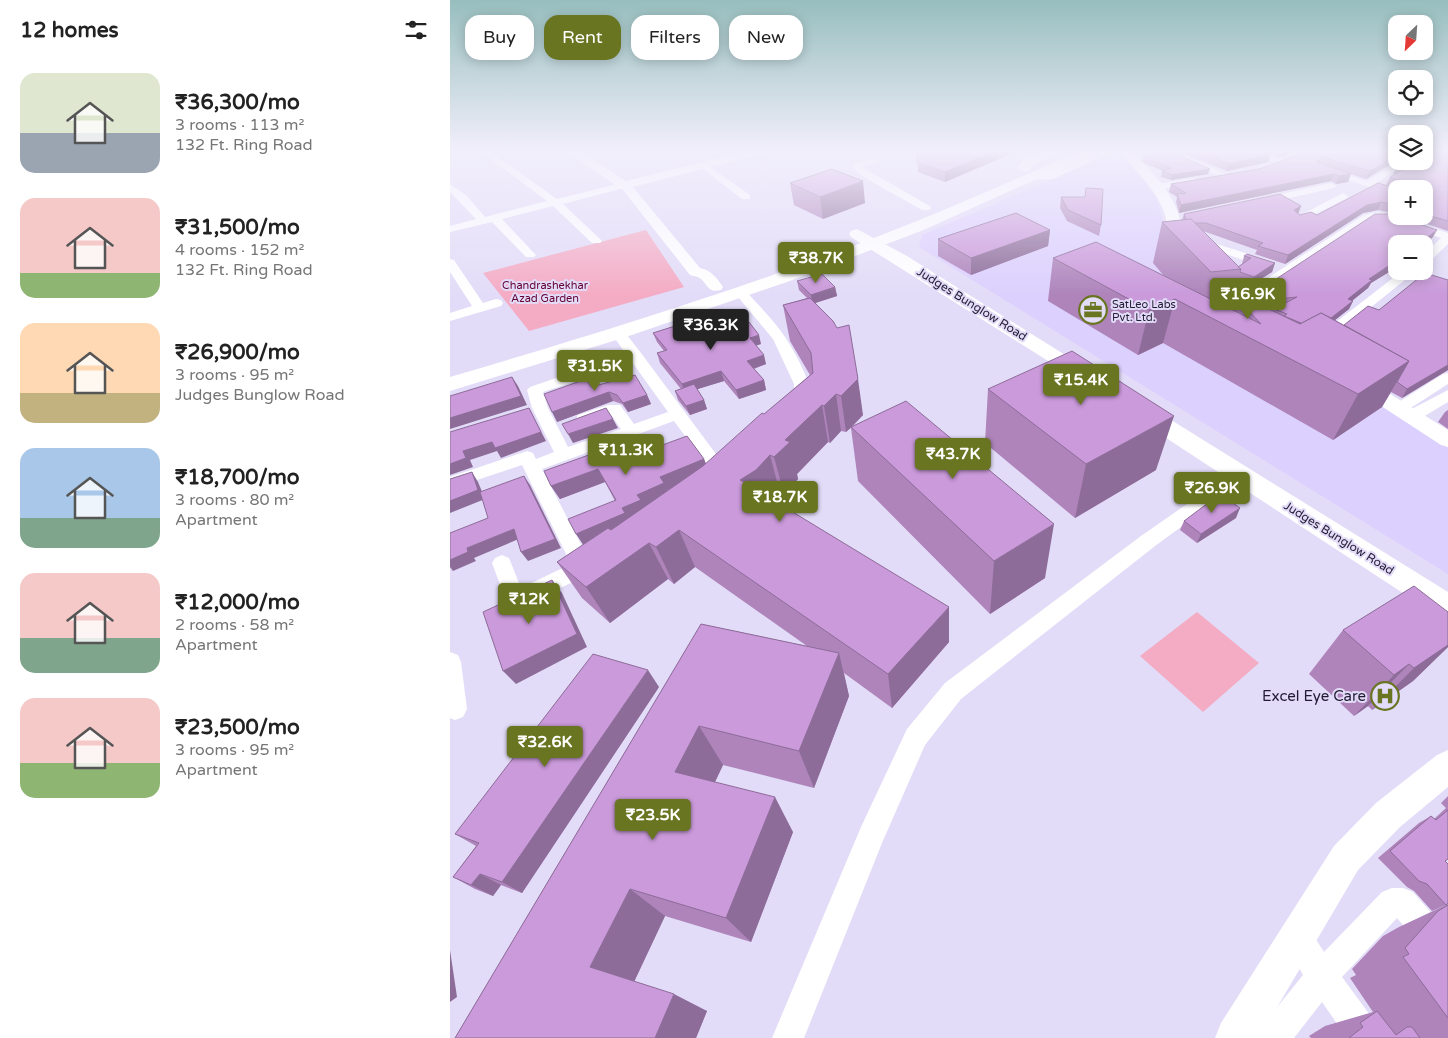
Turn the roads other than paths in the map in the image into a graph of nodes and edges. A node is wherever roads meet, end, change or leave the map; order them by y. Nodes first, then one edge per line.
1 (462, 197) edge
2 (548, 197) edge
3 (578, 197) edge
4 (641, 197) edge
5 (907, 197) edge
6 (954, 197) edge
7 (961, 197) edge
8 (1163, 197) edge
9 (1279, 197) edge
10 (1281, 197) edge
11 (1340, 197) edge
12 (556, 203) junction
13 (1245, 205) edge
14 (926, 208) junction
15 (1388, 209) edge
16 (1312, 213) junction
17 (1378, 215) junction
18 (903, 217) dead end
19 (495, 218) junction
20 (1298, 220) edge
21 (483, 221) junction
22 (450, 230) edge
23 (874, 234) junction
24 (1448, 237) edge
25 (596, 241) dead end
26 (1207, 244) edge
27 (1433, 251) edge
28 (530, 255) dead end
29 (450, 263) edge
30 (1194, 264) edge
31 (1287, 272) junction
32 (709, 280) junction
33 (1398, 280) edge
34 (740, 292) junction
35 (1219, 292) edge
36 (496, 303) dead end
37 (1232, 306) junction
38 (480, 308) junction
39 (450, 317) edge
40 (1250, 317) edge
41 (618, 333) junction
42 (550, 336) dead end
43 (1310, 349) edge
44 (636, 356) junction
45 (1346, 375) edge
46 (1448, 377) edge
47 (450, 384) edge
48 (1117, 390) junction
49 (1448, 394) edge
50 (540, 408) junction
51 (1406, 412) junction
52 (522, 414) edge
53 (679, 414) junction
54 (791, 420) edge
55 (552, 431) junction
56 (630, 432) junction
57 (1448, 440) edge
58 (564, 456) junction
59 (739, 464) edge
60 (533, 466) junction
61 (1239, 476) junction
62 (450, 483) edge
63 (600, 560) edge
64 (502, 563) dead end
65 (583, 568) junction
66 (1448, 590) edge
67 (1448, 607) edge
68 (450, 662) edge
69 (455, 708) dead end
70 (1448, 766) edge
71 (1298, 938) junction
72 (1448, 955) edge
73 (1322, 976) junction
74 (788, 1038) edge
75 (1236, 1038) edge
76 (1274, 1038) edge
77 (1366, 1038) edge

1 - 21 street
2 - 12 street
3 - 12 street
4 - 32 street
5 - 14 street
6 - 14 main road
7 - 23 main road
8 - 30 street
9 - 13 street
10 - 16 street
11 - 16 street
12 - 19 street
12 - 25 street
14 - 18 main road
15 - 17 street
16 - 20 street
17 - 24 street
17 - 31 street
19 - 21 street
19 - 28 street
21 - 22 street
23 - 32 main road
23 - 34 main road
23 - 48 main road, Judges Bunglow Road
24 - 27 street
26 - 31 street
29 - 38 street
31 - 37 street
32 - 42 main road
33 - 43 street
34 - 41 main road
34 - 54 street
35 - 37 street
36 - 38 street
37 - 40 street
38 - 39 street
41 - 44 street
41 - 47 main road
44 - 50 street
44 - 53 street
45 - 51 street
46 - 51 street
48 - 61 main road, Judges Bunglow Road
48 - 66 main road, Judges Bunglow Road
49 - 51 street
50 - 52 street
50 - 55 street
51 - 57 street
53 - 56 street
53 - 59 street
55 - 56 street
55 - 58 street
56 - 58 street
58 - 60 street
60 - 62 street
60 - 65 street
61 - 67 main road, Judges Bunglow Road
61 - 74 street
63 - 65 street
64 - 65 street
68 - 69 street
70 - 71 street
71 - 73 street
71 - 75 street
72 - 73 street
73 - 76 street
73 - 77 street

